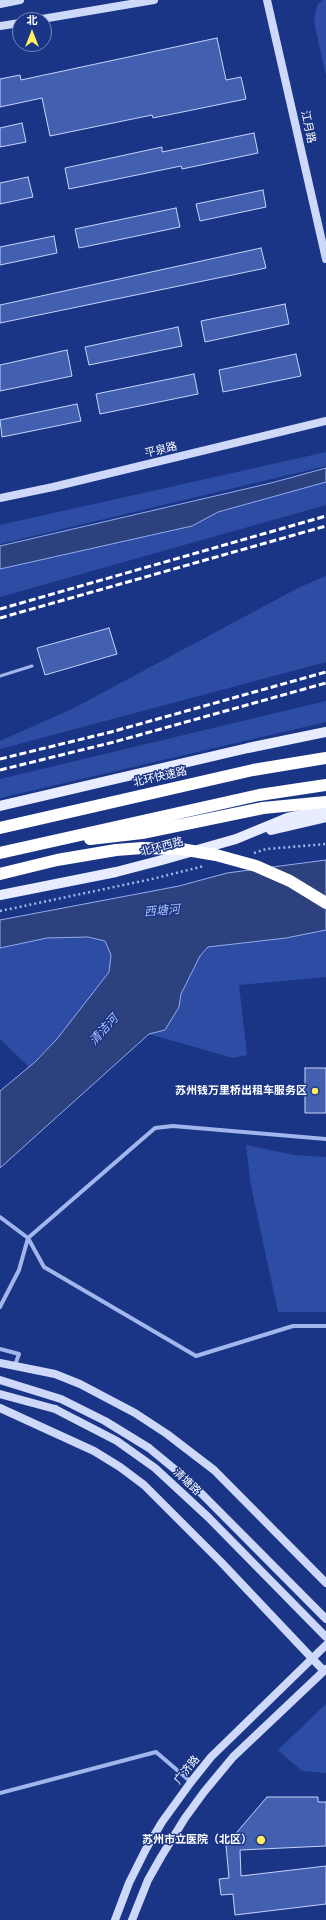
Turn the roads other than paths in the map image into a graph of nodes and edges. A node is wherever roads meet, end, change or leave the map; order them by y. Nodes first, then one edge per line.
1 (20, 0) edge
2 (154, 0) edge
3 (267, 0) edge
4 (0, 4) edge
5 (52, 17) edge
6 (12, 24) edge
7 (0, 26) edge
8 (326, 259) edge
9 (326, 421) edge
10 (0, 498) edge
11 (32, 666) dead end
12 (0, 676) edge
13 (326, 732) edge
14 (326, 758) edge
15 (326, 785) edge
16 (326, 802) edge
17 (0, 806) edge
18 (326, 810) edge
19 (326, 817) edge
20 (0, 828) edge
21 (236, 839) junction
22 (31, 846) junction
23 (0, 853) edge
24 (0, 874) edge
25 (0, 895) edge
26 (326, 903) edge
27 (326, 1140) edge
28 (0, 1217) edge
29 (28, 1238) junction
30 (0, 1307) edge
31 (326, 1326) edge
32 (0, 1349) edge
33 (0, 1363) edge
34 (16, 1365) junction
35 (0, 1380) edge
36 (0, 1394) edge
37 (0, 1408) edge
38 (326, 1583) edge
39 (326, 1619) edge
40 (326, 1635) edge
41 (326, 1645) edge
42 (312, 1659) junction
43 (325, 1670) edge
44 (191, 1782) junction
45 (0, 1793) edge
46 (114, 1920) edge
47 (132, 1920) edge

1 - 4 main road
2 - 5 main road
3 - 8 main road, 江月路
6 - 7 main road
9 - 10 main road, 平泉路
11 - 12 lane
13 - 17 main road
14 - 20 highway, 北环快速路
15 - 22 highway
16 - 22 highway
18 - 21 main road, 北环西路
19 - 21 main road
21 - 25 main road, 北环西路
22 - 23 highway
24 - 26 highway, bridge
27 - 29 street
28 - 29 street
29 - 30 street
29 - 31 street
32 - 34 street
33 - 34 main road
34 - 38 main road
35 - 39 main road, 清塘路
36 - 40 main road, 清塘路, bridge
37 - 42 main road
40 - 42 main road, 广济路
41 - 42 main road, 广济路
42 - 43 main road
42 - 44 main road, 广济路
43 - 47 main road
44 - 45 street
44 - 46 main road, 广济路

